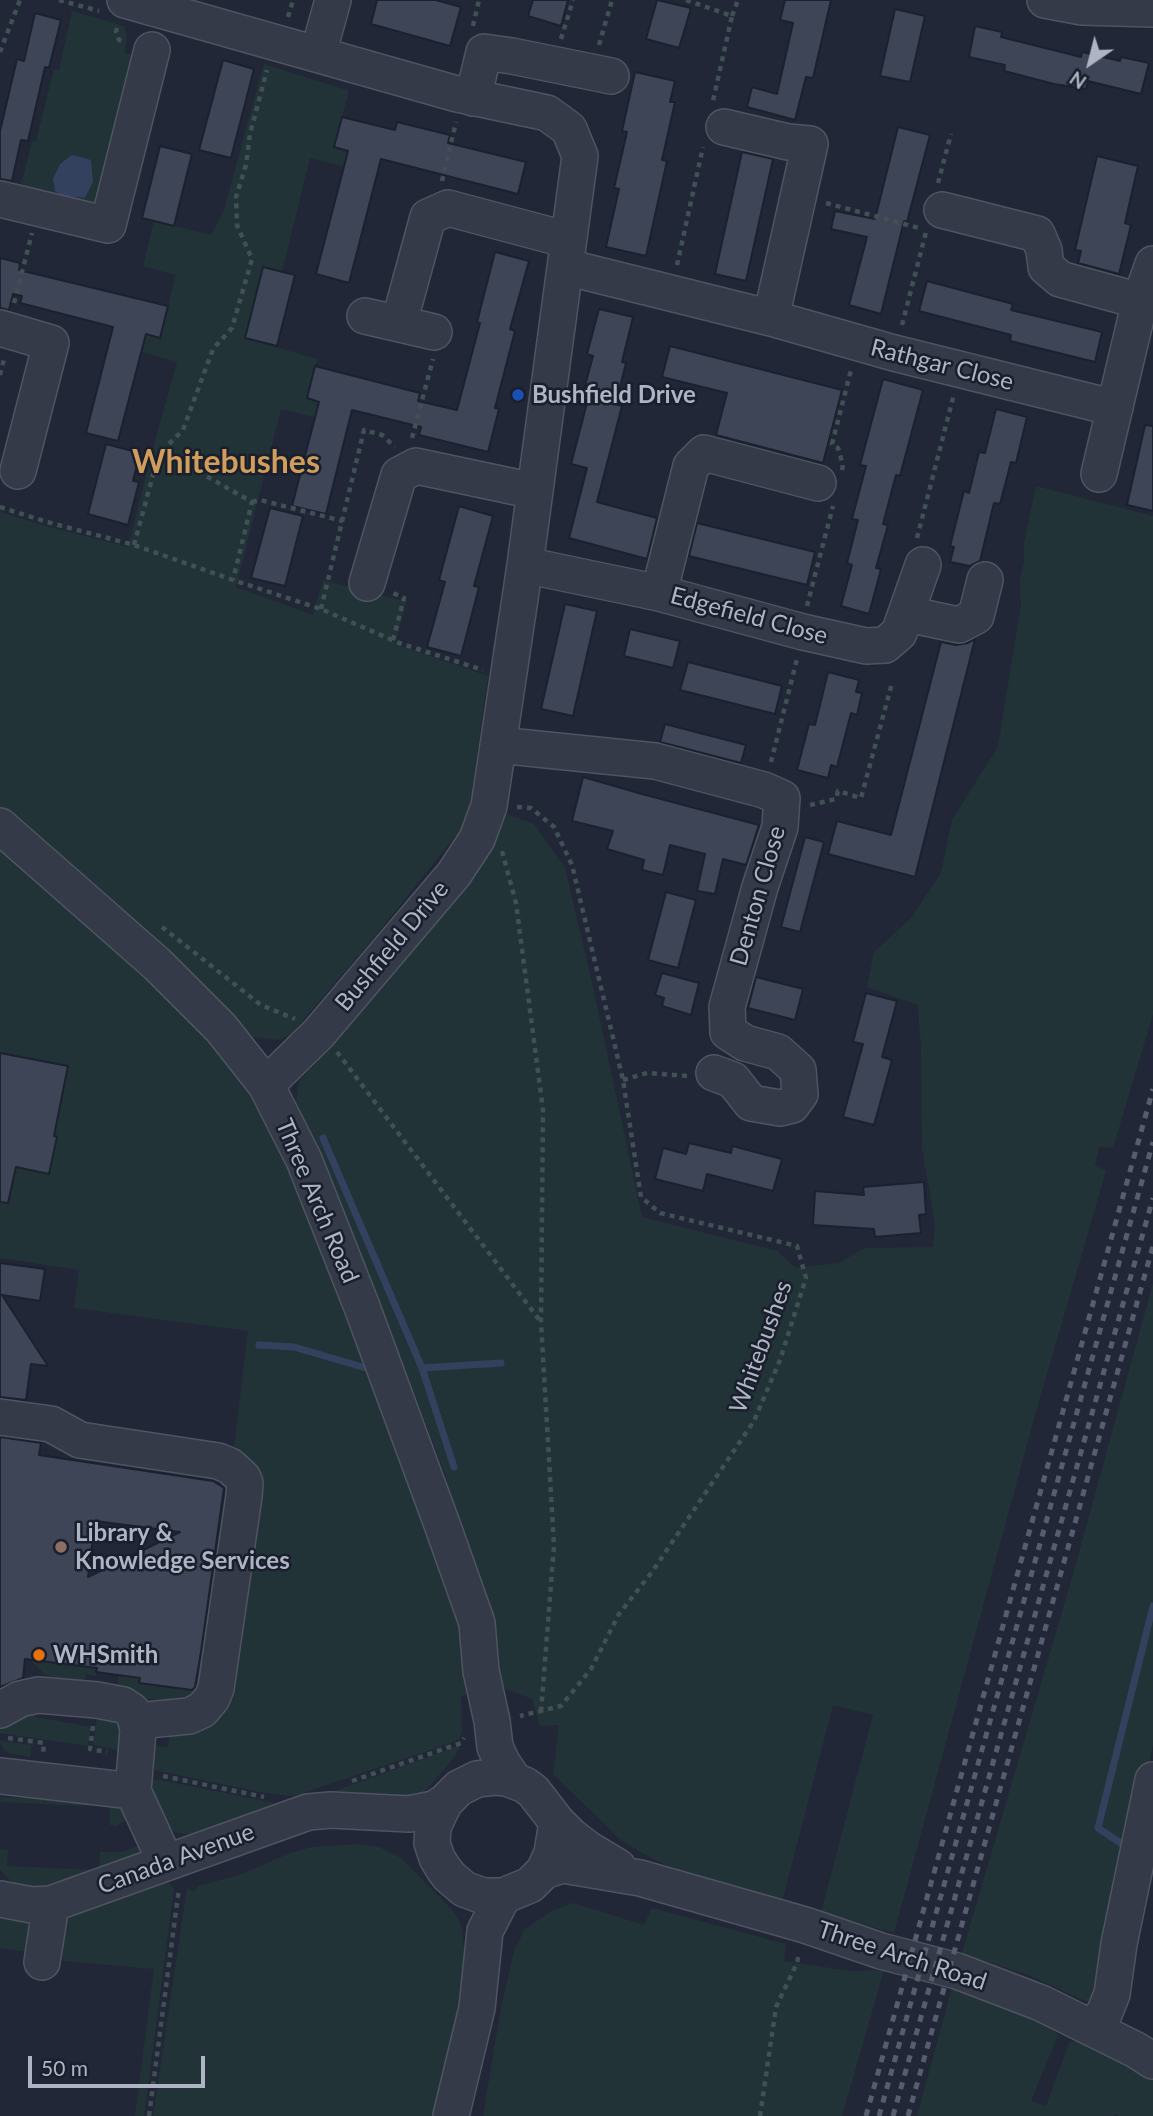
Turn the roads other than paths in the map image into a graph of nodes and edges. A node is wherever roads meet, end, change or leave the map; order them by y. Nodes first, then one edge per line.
1 (125, 0) edge
2 (333, 0) edge
3 (1045, 0) edge
4 (162, 5) edge
5 (1132, 6) edge
6 (152, 50) dead end
7 (318, 54) junction
8 (584, 70) road end
9 (468, 97) junction
10 (724, 127) dead end
11 (0, 199) edge
12 (939, 202) road end
13 (567, 254) junction
14 (1153, 264) edge
15 (1140, 300) junction
16 (365, 316) dead end
17 (771, 318) junction
18 (399, 323) junction
19 (6, 330) edge
20 (434, 332) road end
21 (1115, 408) junction
22 (18, 471) dead end
23 (1099, 474) dead end
24 (818, 483) dead end
25 (534, 491) junction
26 (525, 565) junction
27 (923, 565) road end
28 (985, 580) dead end
29 (367, 583) road end
30 (660, 593) junction
31 (907, 614) junction
32 (498, 744) junction
33 (0, 826) edge
34 (714, 1073) road end
35 (266, 1085) junction
36 (0, 1417) edge
37 (481, 1671) junction
38 (0, 1710) edge
39 (137, 1721) junction
40 (0, 1776) edge
41 (514, 1780) junction
42 (1153, 1780) edge
43 (133, 1791) junction
44 (452, 1795) junction
45 (351, 1796) junction
46 (557, 1822) junction
47 (436, 1858) junction
48 (168, 1862) junction
49 (544, 1871) junction
50 (640, 1878) junction
51 (464, 1889) junction
52 (503, 1896) junction
53 (0, 1899) edge
54 (51, 1904) junction
55 (42, 1962) dead end
56 (477, 2008) junction
57 (1090, 2027) junction
58 (1153, 2061) edge
59 (451, 2116) edge

1 - 4 street, Bushfield Drive
2 - 7 street
3 - 5 street
4 - 7 street, Bushfield Drive
6 - 11 street
7 - 9 street, Bushfield Drive
8 - 9 street
9 - 13 street, Bushfield Drive
10 - 17 street
12 - 15 street
13 - 17 street, Rathgar Close
13 - 18 street, Rathgar Close
13 - 25 street, Bushfield Drive
14 - 15 street
15 - 21 street
16 - 18 street
17 - 21 street, Rathgar Close
18 - 20 street
19 - 22 street
21 - 23 street
24 - 30 street
25 - 26 street, Bushfield Drive
25 - 29 street
26 - 30 street, Edgefield Close
26 - 32 street, Bushfield Drive
27 - 31 street, Edgefield Close
28 - 31 street
30 - 31 street, Edgefield Close
32 - 34 street, Denton Close
32 - 35 street, Bushfield Drive
33 - 35 street, Three Arch Road
35 - 37 street, Three Arch Road
36 - 39 street
37 - 41 street, Three Arch Road
37 - 44 street, Three Arch Road
38 - 39 street
39 - 43 street
40 - 43 street
41 - 44 street
41 - 46 street
42 - 57 street
43 - 48 street
44 - 45 street, Canada Avenue
44 - 47 street
45 - 47 street, Canada Avenue
45 - 48 street, Canada Avenue
46 - 49 street
46 - 50 street, Three Arch Road
47 - 51 street
48 - 54 street, Canada Avenue
49 - 50 street, Three Arch Road
49 - 52 street
50 - 57 street, Three Arch Road
51 - 52 street
51 - 56 street
52 - 56 street
53 - 54 street, Canada Avenue
54 - 55 street
56 - 59 street
57 - 58 street, Three Arch Road

